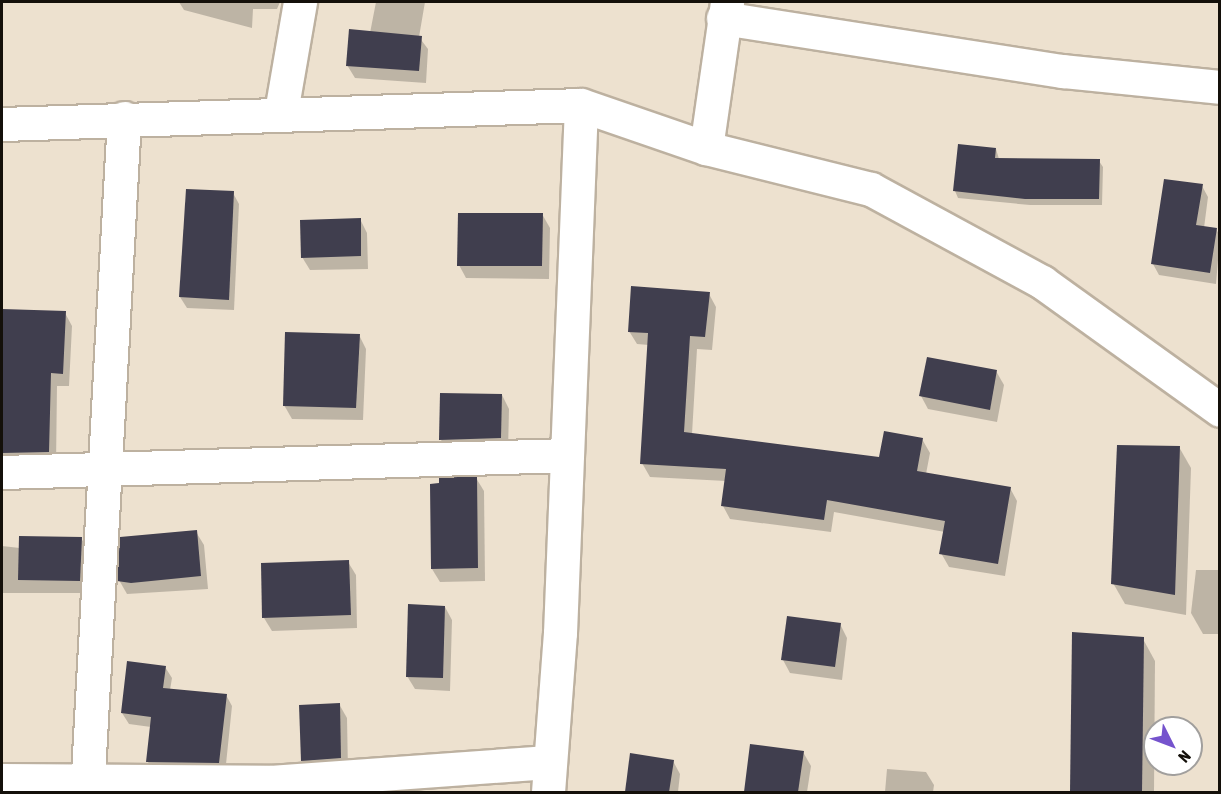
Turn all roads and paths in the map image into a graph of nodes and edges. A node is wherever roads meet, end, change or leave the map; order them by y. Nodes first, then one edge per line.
1 (300, 2) edge
2 (725, 10) edge
3 (1220, 87) edge
4 (581, 105) junction
5 (281, 112) junction
6 (124, 118) junction
7 (2, 124) edge
8 (706, 148) junction
9 (1220, 410) edge
10 (567, 454) junction
11 (106, 469) junction
12 (2, 472) edge
13 (548, 777) edge
14 (2, 780) edge
15 (87, 786) edge

1 - 5 street
2 - 3 street
2 - 8 street
4 - 5 street
4 - 8 street
4 - 10 street
5 - 6 street
6 - 7 street
6 - 11 street
8 - 9 street
10 - 11 street
10 - 13 street
11 - 12 street
11 - 15 street
13 - 15 street
14 - 15 street

